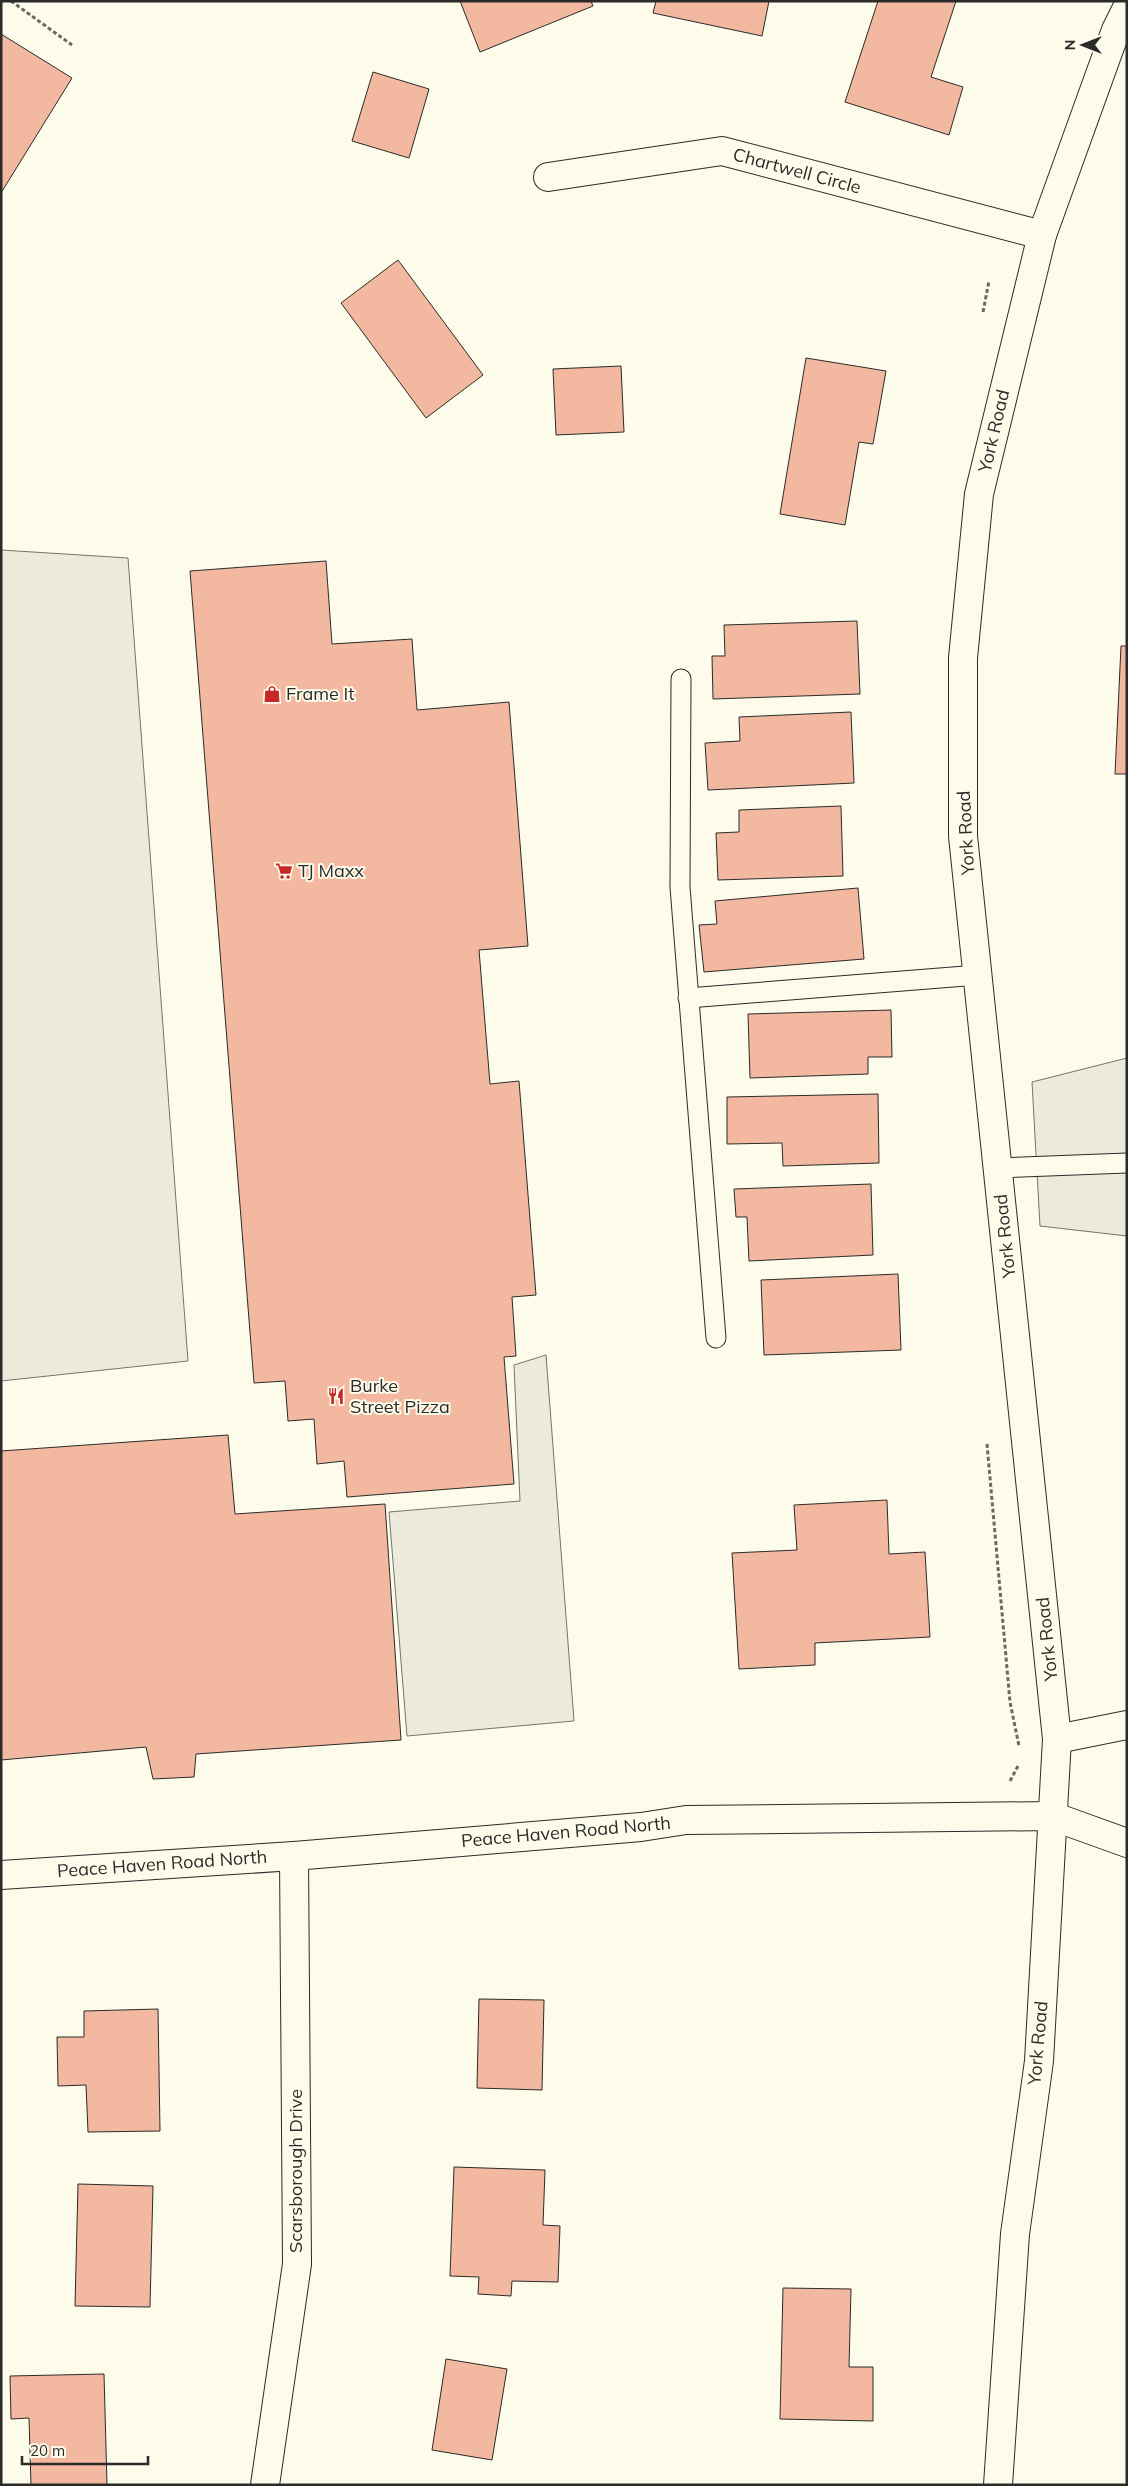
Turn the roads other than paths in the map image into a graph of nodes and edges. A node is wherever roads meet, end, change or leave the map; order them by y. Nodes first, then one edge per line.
1 (1127, 8) edge
2 (548, 177) dead end
3 (1042, 235) junction
4 (681, 679) dead end
5 (978, 975) junction
6 (688, 998) junction
7 (1127, 1163) edge
8 (998, 1168) junction
9 (716, 1338) dead end
10 (1127, 1725) edge
11 (1057, 1739) junction
12 (1052, 1816) junction
13 (1127, 1842) edge
14 (294, 1856) junction
15 (1, 1874) edge
16 (265, 2485) edge
17 (998, 2485) edge

1 - 3 street, York Road
2 - 3 street, Chartwell Circle
3 - 5 street, York Road
4 - 6 lane
5 - 6 lane
5 - 8 street, York Road
6 - 9 lane
7 - 8 lane
8 - 11 street, York Road
10 - 11 street
11 - 12 street, York Road
12 - 13 street, Peace Haven Road North
12 - 14 street, Peace Haven Road North
12 - 17 street, York Road
14 - 15 street, Peace Haven Road North
14 - 16 street, Scarsborough Drive

